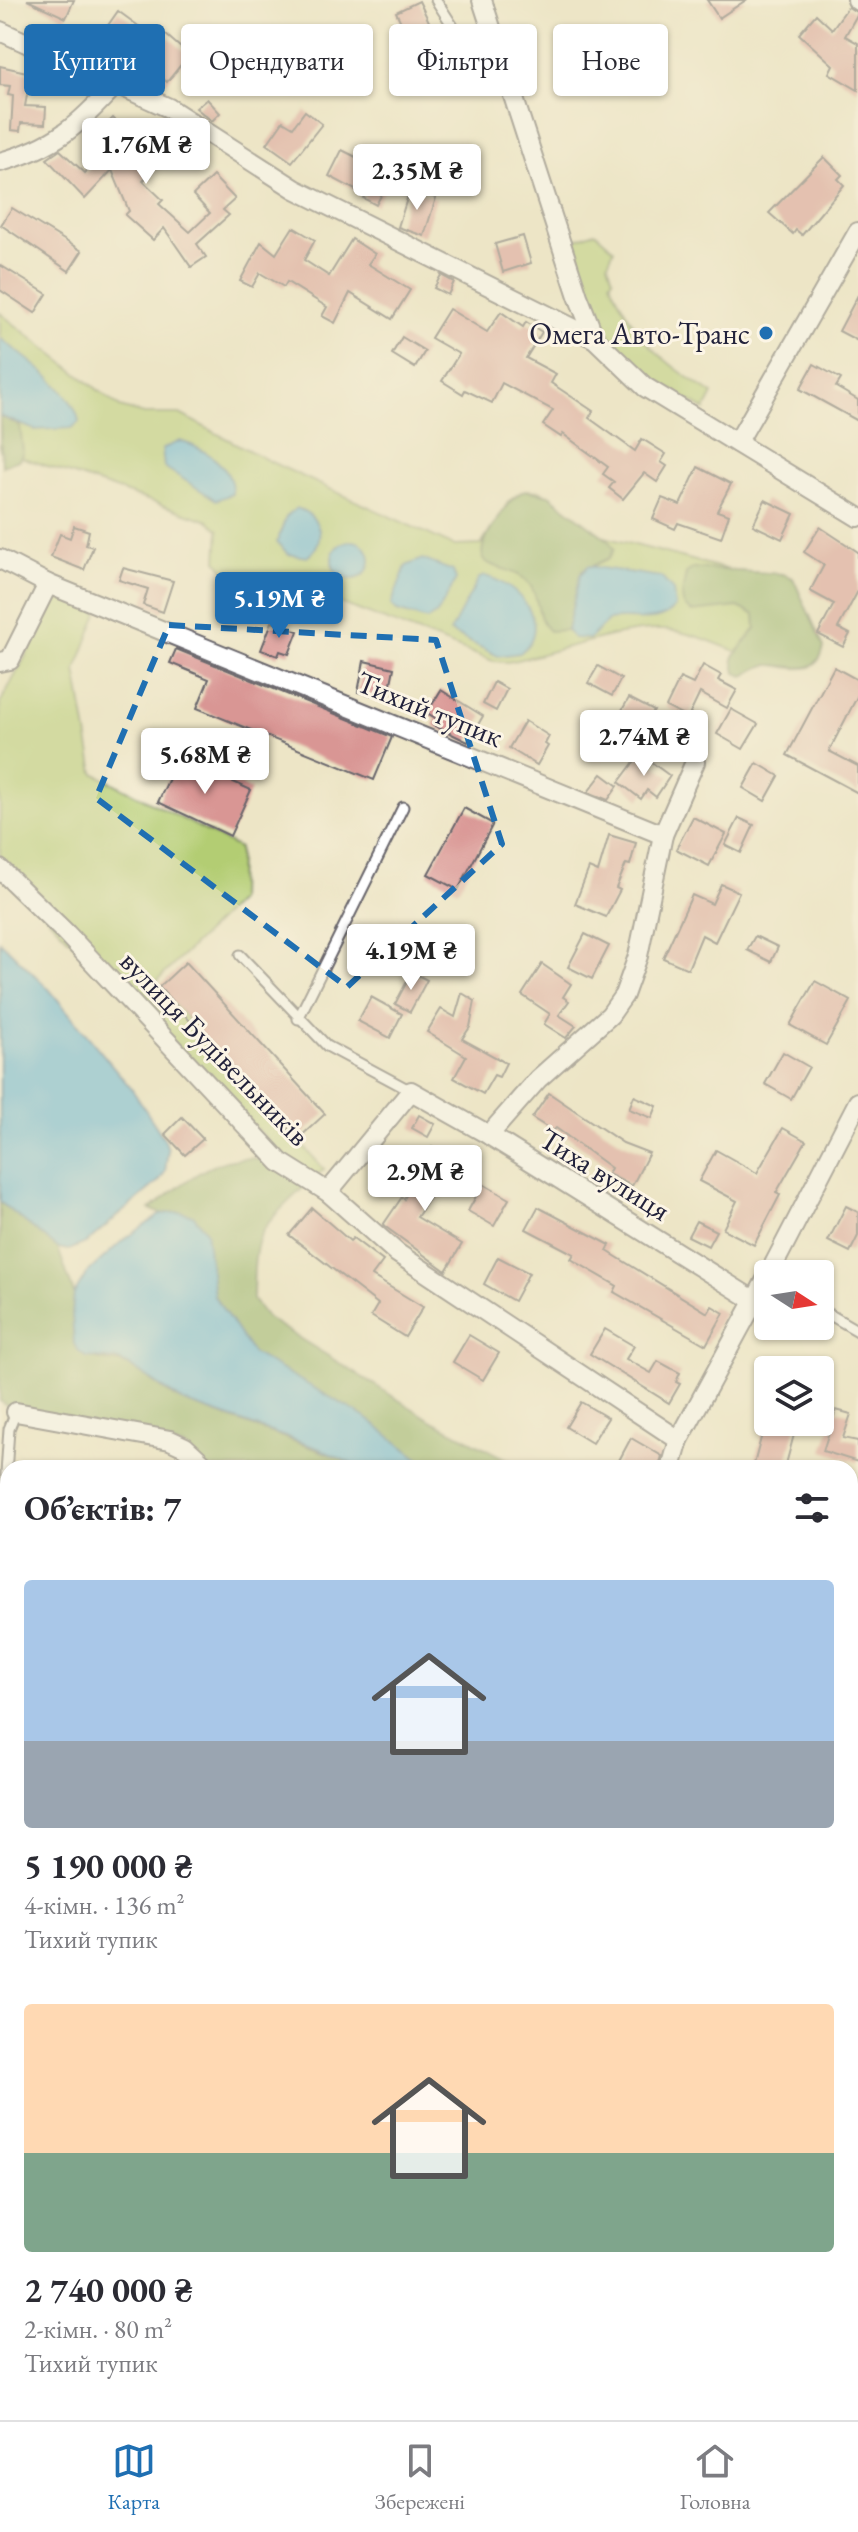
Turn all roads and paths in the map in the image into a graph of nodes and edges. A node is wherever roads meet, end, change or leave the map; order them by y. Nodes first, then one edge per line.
1 (436, 0) edge
2 (485, 3) edge
3 (451, 24) edge
4 (492, 24) edge
5 (0, 31) edge
6 (24, 42) edge
7 (104, 96) edge
8 (142, 96) edge
9 (515, 96) edge
10 (0, 162) edge
11 (856, 240) edge
12 (595, 339) junction
13 (737, 443) junction
14 (858, 517) edge
15 (0, 559) edge
16 (48, 584) junction
17 (0, 662) edge
18 (695, 762) dead end
19 (403, 807) dead end
20 (663, 835) junction
21 (0, 869) edge
22 (240, 955) dead end
23 (298, 1019) junction
24 (411, 1091) junction
25 (858, 1102) edge
26 (489, 1135) junction
27 (328, 1192) junction
28 (777, 1260) edge
29 (754, 1300) edge
30 (754, 1303) edge
31 (834, 1317) edge
32 (858, 1331) edge
33 (16, 1412) joint
34 (679, 1440) junction
35 (7, 1460) edge
36 (199, 1460) edge
37 (673, 1460) edge

1 - 3 lane
2 - 4 street
5 - 6 street
7 - 10 street
8 - 12 street
9 - 12 street
11 - 13 street
12 - 13 street
13 - 14 street
15 - 16 street, Тихий тупик
16 - 17 street
16 - 20 street, Тихий тупик
18 - 20 street
19 - 23 lane
20 - 26 street
21 - 27 street, вулиця Будівельників
22 - 23 lane
23 - 24 lane
24 - 26 street, Тиха вулиця
24 - 27 street
25 - 28 street
26 - 29 street, Тиха вулиця
27 - 34 street, вулиця Будівельників
30 - 34 street
31 - 32 lane
33 - 35 lane
33 - 36 street
34 - 37 street

